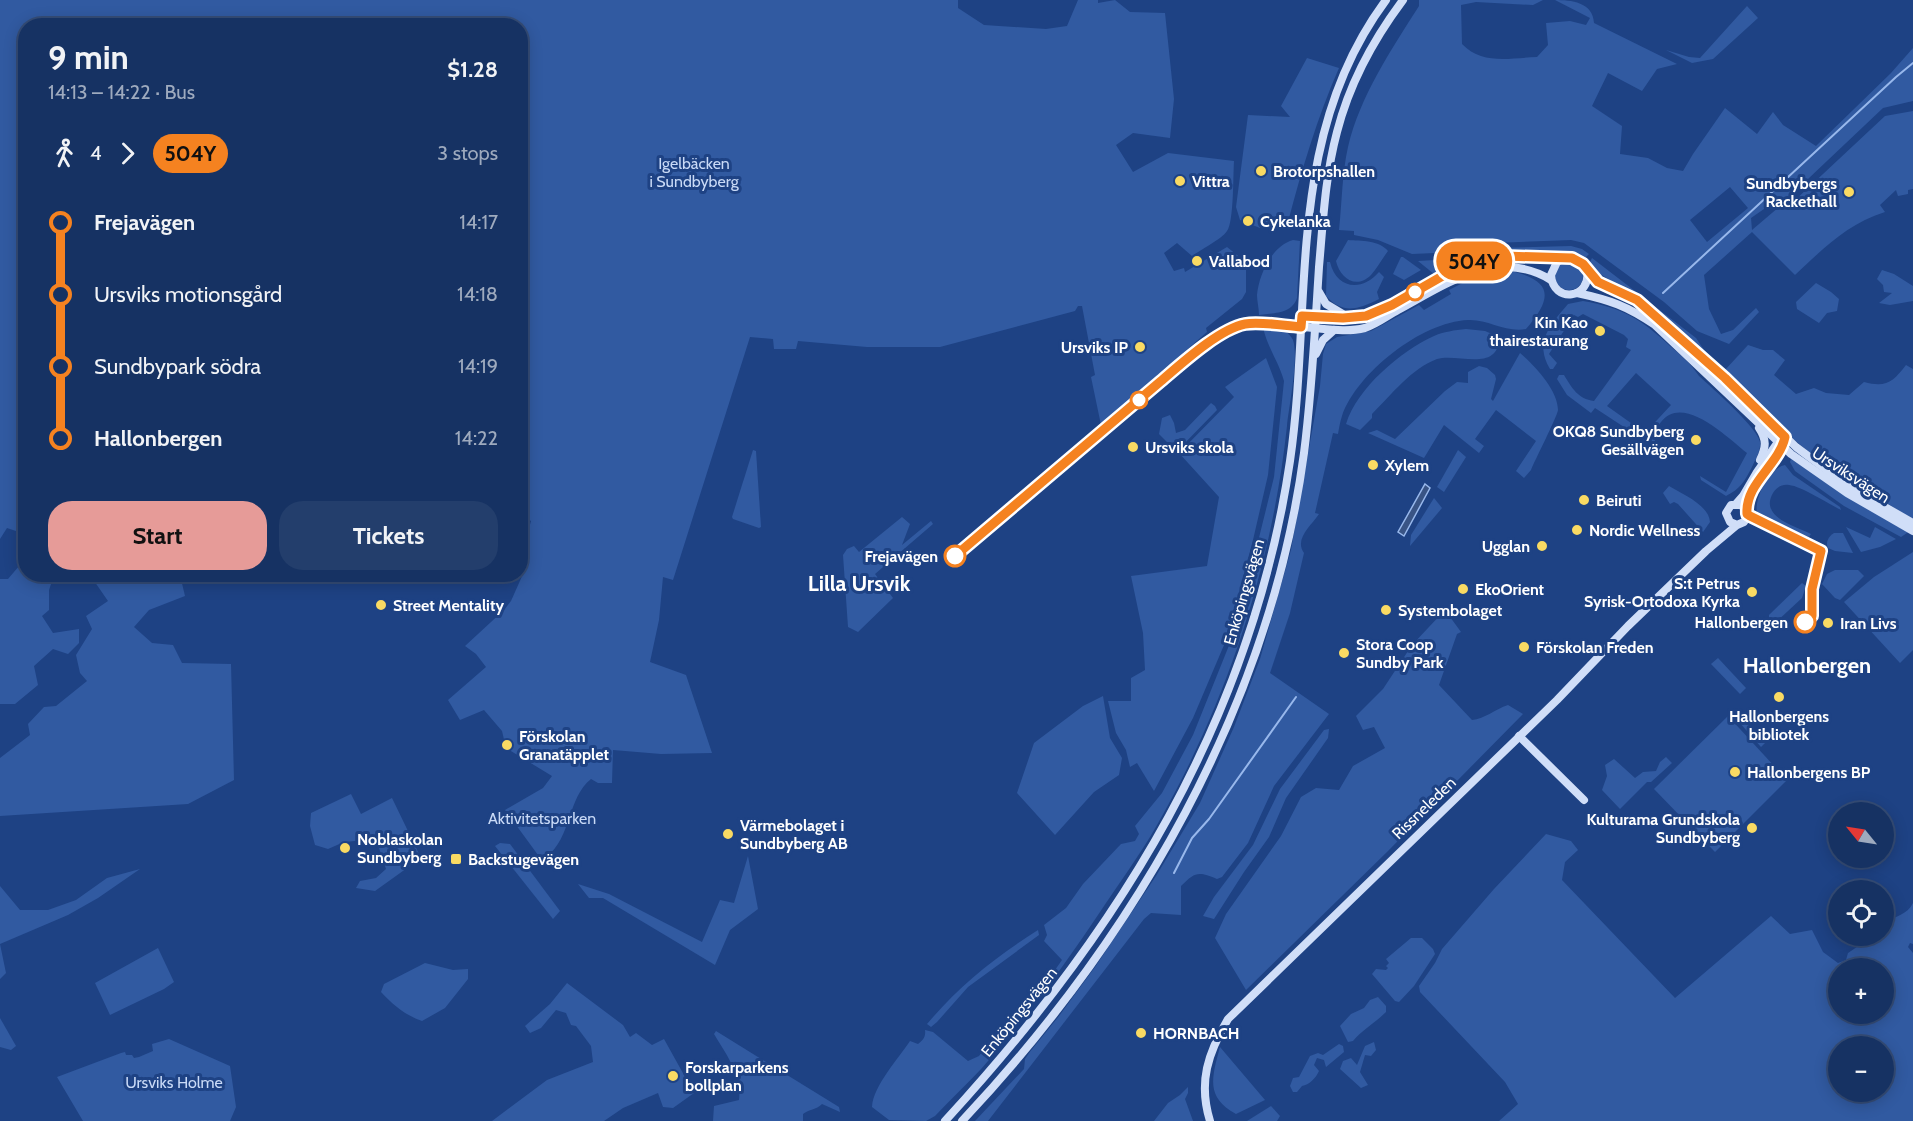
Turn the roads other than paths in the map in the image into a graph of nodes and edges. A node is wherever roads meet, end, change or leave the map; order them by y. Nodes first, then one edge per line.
1 (1386, 0) edge
2 (1403, 0) edge
3 (1563, 259) junction
4 (1587, 270) junction
5 (1551, 280) junction
6 (1318, 288) junction
7 (1577, 293) junction
8 (1302, 316) junction
9 (1316, 316) junction
10 (1352, 318) junction
11 (1301, 327) junction
12 (1315, 328) junction
13 (1334, 330) junction
14 (1313, 363) junction
15 (1737, 403) junction
16 (1782, 442) junction
17 (1757, 472) junction
18 (1736, 504) junction
19 (1747, 511) junction
20 (1727, 518) junction
21 (1913, 523) edge
22 (1737, 525) junction
23 (1913, 531) edge
24 (1715, 542) junction
25 (1520, 736) junction
26 (1584, 800) dead end
27 (945, 1121) edge
28 (963, 1121) edge
29 (1210, 1121) edge

1 - 8 street, Enköpingsvägen
2 - 6 street, Enköpingsvägen
3 - 4 street
3 - 5 street
3 - 10 street
4 - 7 street
4 - 16 street, Ursviksvägen
5 - 7 street
5 - 13 street
6 - 9 street, Enköpingsvägen
6 - 10 street
7 - 15 street, Ursviksvägen
8 - 9 street
8 - 11 street, Enköpingsvägen
9 - 10 street
9 - 12 street, Enköpingsvägen
11 - 12 street
11 - 27 street, Enköpingsvägen
12 - 13 street
12 - 14 street, Enköpingsvägen
13 - 14 street
14 - 28 street, Enköpingsvägen
15 - 16 street, Ursviksvägen
15 - 17 street
16 - 17 street
16 - 19 street
16 - 21 street, Ursviksvägen
16 - 23 street, Ursviksvägen
17 - 18 street
18 - 19 street
18 - 20 street
19 - 22 street
20 - 22 street
20 - 24 street, Rissneleden
22 - 24 street, Rissneleden
24 - 25 street, Rissneleden
25 - 26 street
25 - 29 street, Rissneleden

